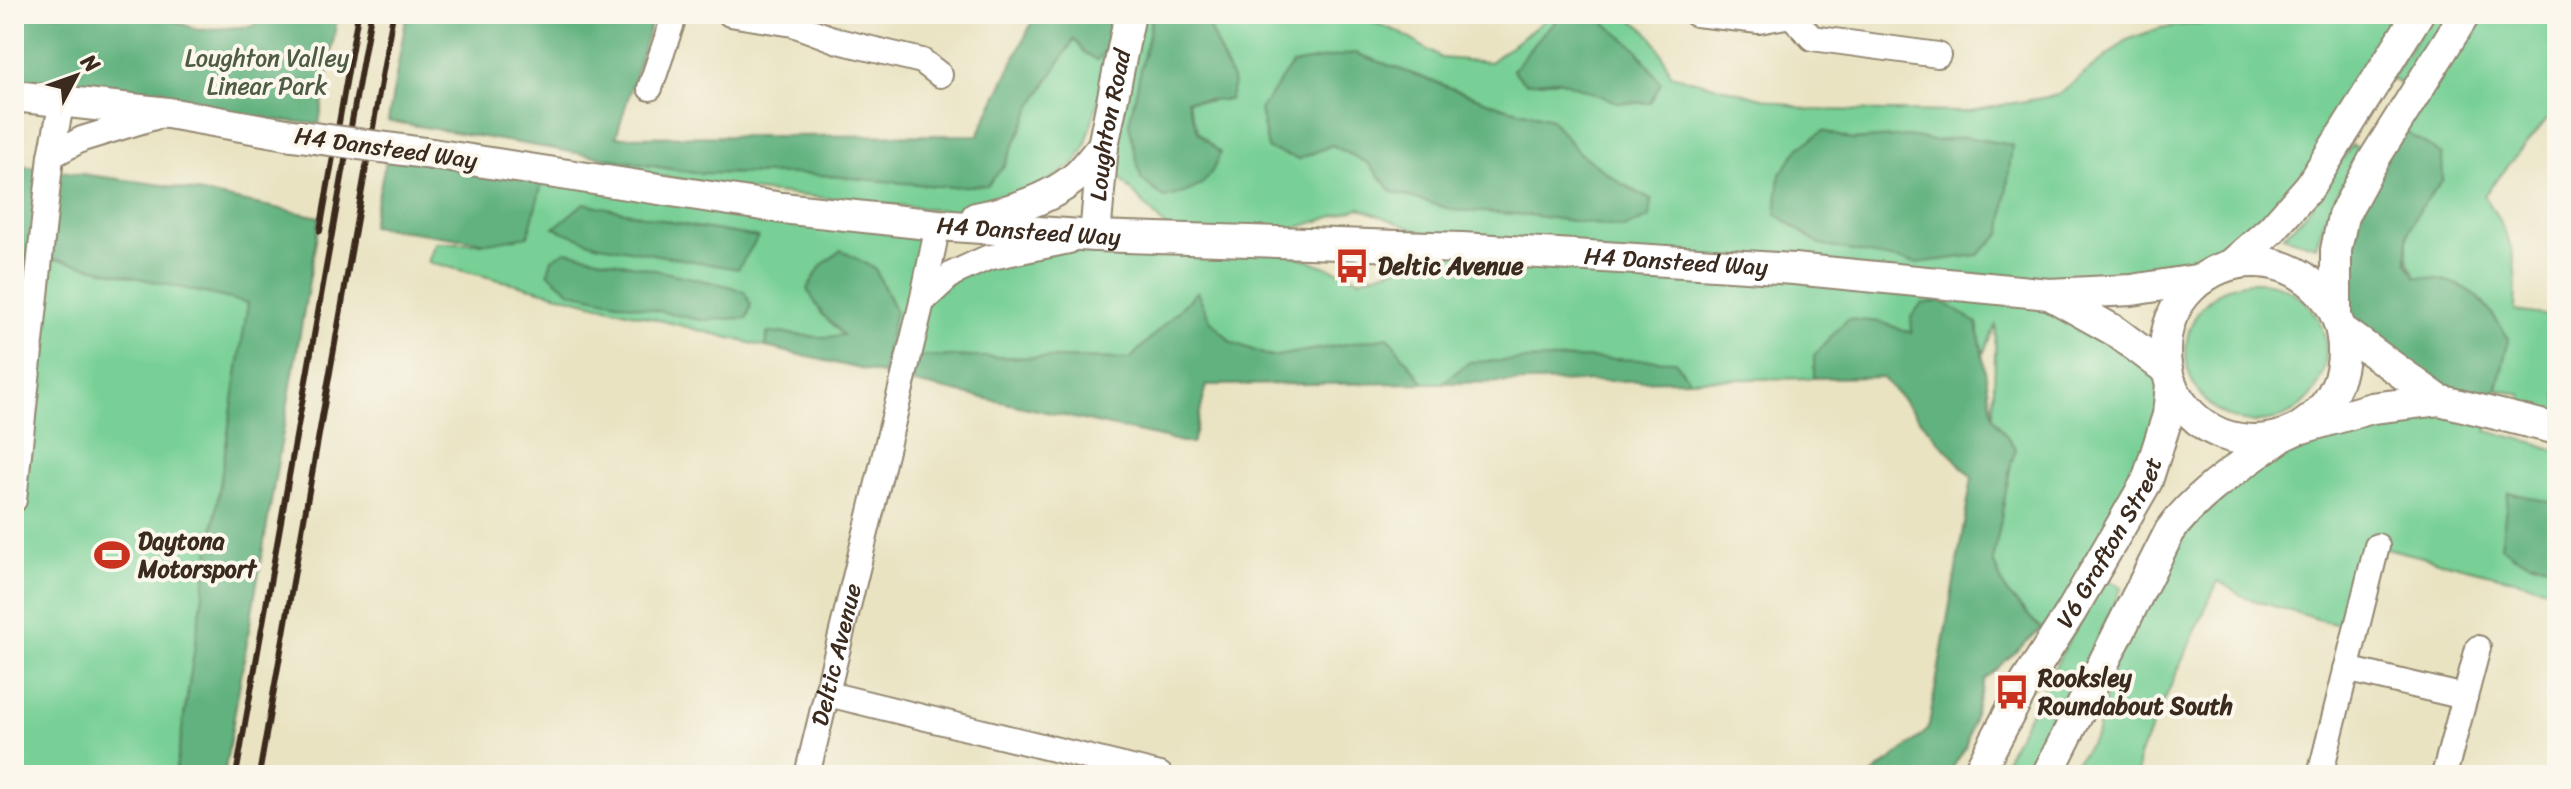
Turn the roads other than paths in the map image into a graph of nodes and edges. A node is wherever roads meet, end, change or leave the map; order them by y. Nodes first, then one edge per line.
1 (675, 14) edge
2 (730, 14) edge
3 (1130, 14) edge
4 (1696, 14) edge
5 (2418, 14) edge
6 (2465, 14) edge
7 (1792, 15) edge
8 (1938, 55) dead end
9 (940, 75) dead end
10 (650, 88) dead end
11 (14, 96) edge
12 (62, 101) junction
13 (168, 113) junction
14 (1103, 146) junction
15 (51, 156) junction
16 (938, 225) junction
17 (1095, 236) junction
18 (2232, 264) junction
19 (2202, 279) junction
20 (2045, 293) junction
21 (922, 302) junction
22 (2339, 323) junction
23 (2169, 377) junction
24 (2451, 403) junction
25 (2557, 429) edge
26 (2291, 432) junction
27 (14, 500) edge
28 (2377, 546) dead end
29 (2478, 648) dead end
30 (2346, 669) junction
31 (828, 694) junction
32 (2465, 697) junction
33 (807, 775) edge
34 (1160, 775) edge
35 (1977, 775) edge
36 (2047, 775) edge
37 (2320, 775) edge
38 (2444, 775) edge

1 - 10 street
2 - 9 street
3 - 14 street, Loughton Road
4 - 7 street
5 - 18 street
6 - 22 street
7 - 8 street
11 - 12 street, H4 Dansteed Way
12 - 13 street, H4 Dansteed Way
12 - 15 street
13 - 15 street
13 - 16 street, H4 Dansteed Way, bridge
14 - 16 street
14 - 17 street, Loughton Road
15 - 27 street
16 - 17 street, H4 Dansteed Way
16 - 21 street, Deltic Avenue
17 - 20 street, H4 Dansteed Way
17 - 21 street
18 - 19 street
18 - 22 street
19 - 20 street, H4 Dansteed Way
19 - 23 street
20 - 23 street, H4 Dansteed Way
21 - 31 street, Deltic Avenue
22 - 24 street
22 - 26 street
23 - 26 street
23 - 35 street, V6 Grafton Street
24 - 25 street
24 - 26 street
26 - 36 street
28 - 30 street
29 - 32 street
30 - 32 street
30 - 37 street
31 - 33 street, Deltic Avenue
31 - 34 street
32 - 38 street

